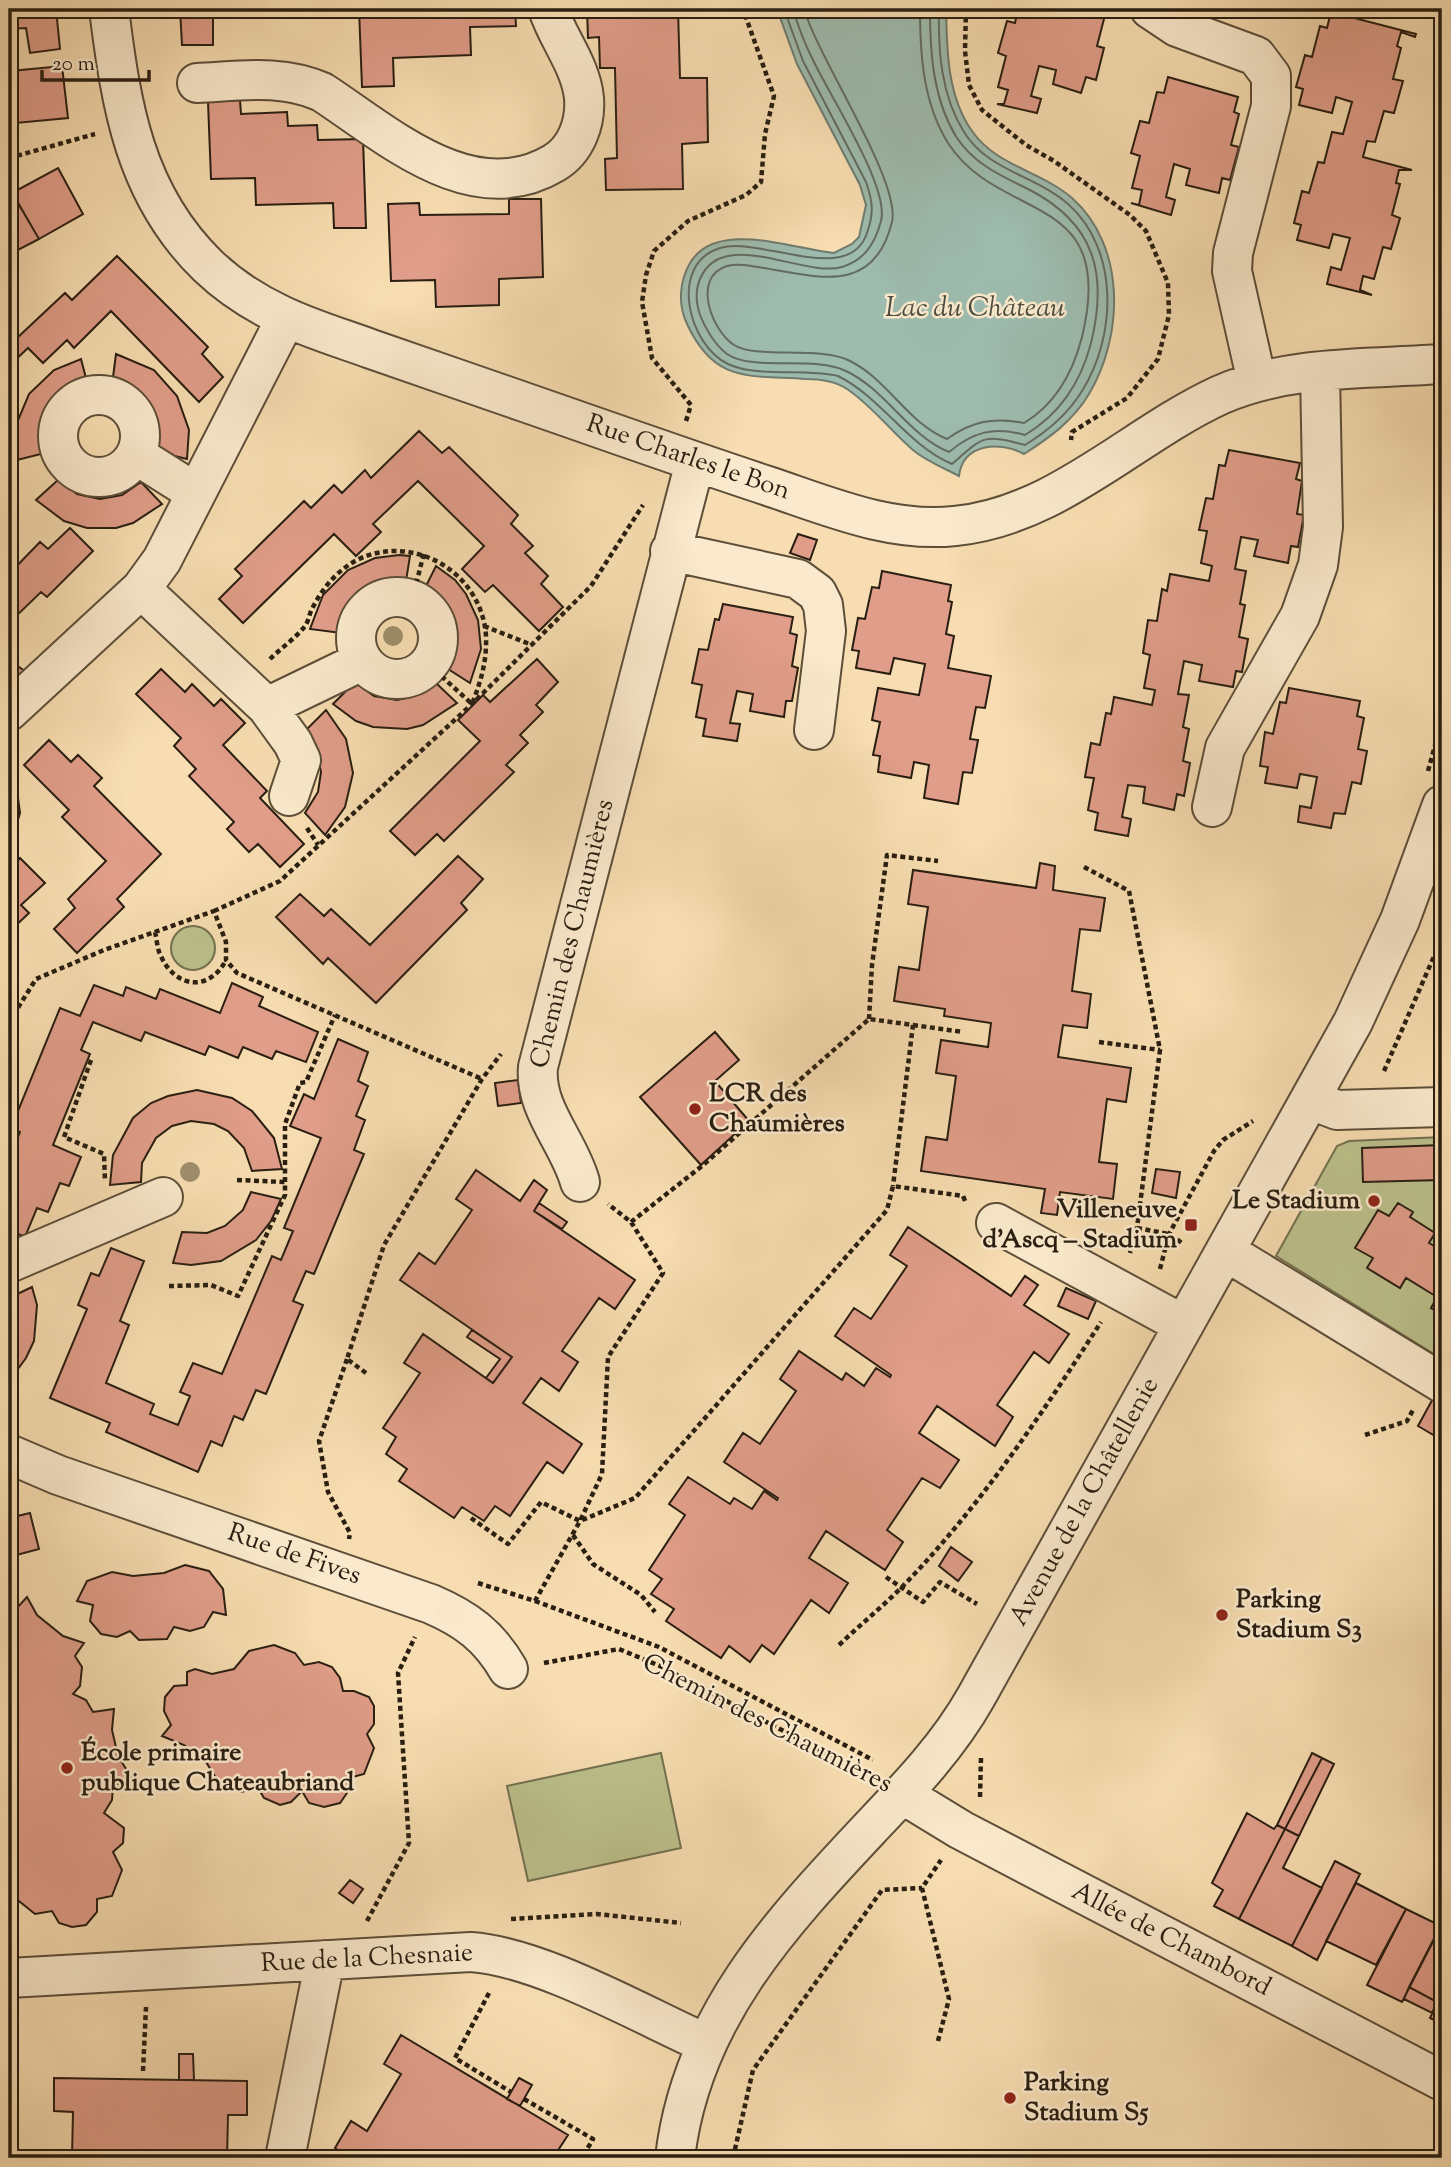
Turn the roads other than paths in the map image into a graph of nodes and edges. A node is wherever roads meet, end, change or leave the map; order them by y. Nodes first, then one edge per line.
1 (109, 9) edge
2 (548, 9) edge
3 (1150, 9) edge
4 (197, 83) dead end
5 (286, 318) junction
6 (1442, 364) edge
7 (1320, 373) junction
8 (1257, 382) junction
9 (689, 445) junction
10 (136, 455) dead end
11 (196, 493) junction
12 (670, 551) junction
13 (141, 589) junction
14 (362, 660) junction
15 (255, 696) junction
16 (9, 711) edge
17 (814, 730) dead end
18 (1435, 789) edge
19 (289, 796) dead end
20 (1212, 807) dead end
21 (1311, 1100) junction
22 (1442, 1107) edge
23 (580, 1182) road end
24 (163, 1197) dead end
25 (996, 1223) road end
26 (1226, 1251) junction
27 (9, 1263) edge
28 (1168, 1317) junction
29 (1437, 1379) edge
30 (9, 1454) edge
31 (9, 1463) edge
32 (58, 1475) junction
33 (509, 1669) road end
34 (902, 1794) junction
35 (326, 1960) junction
36 (9, 1978) edge
37 (707, 2044) junction
38 (1442, 2081) edge
39 (285, 2158) edge
40 (675, 2158) edge

1 - 5 street, Rue Charles le Bon
2 - 4 street
3 - 8 street
5 - 9 street, Rue Charles le Bon
5 - 11 street
6 - 7 street, Rue Charles le Bon
7 - 8 street, Rue Charles le Bon
7 - 20 street
8 - 9 street, Rue Charles le Bon
9 - 12 street, Chemin des Chaumières
10 - 11 street
11 - 13 street
12 - 17 street
12 - 23 street, Chemin des Chaumières
13 - 15 street
13 - 16 street
14 - 14 street
14 - 15 street
15 - 19 street
18 - 21 street, Avenue de la Châtellenie
21 - 22 street
21 - 26 street, Avenue de la Châtellenie
24 - 27 street
25 - 28 street
26 - 28 street, Avenue de la Châtellenie
26 - 29 street
28 - 34 street, Avenue de la Châtellenie
30 - 32 street, Rue de Fives
31 - 32 street, Rue de Fives
32 - 33 street, Rue de Fives
34 - 37 street, Avenue de la Châtellenie
34 - 38 street, Allée de Chambord
35 - 36 street, Rue de la Chesnaie
35 - 37 street, Rue de la Chesnaie
35 - 39 street
37 - 40 street, Avenue de la Châtellenie

